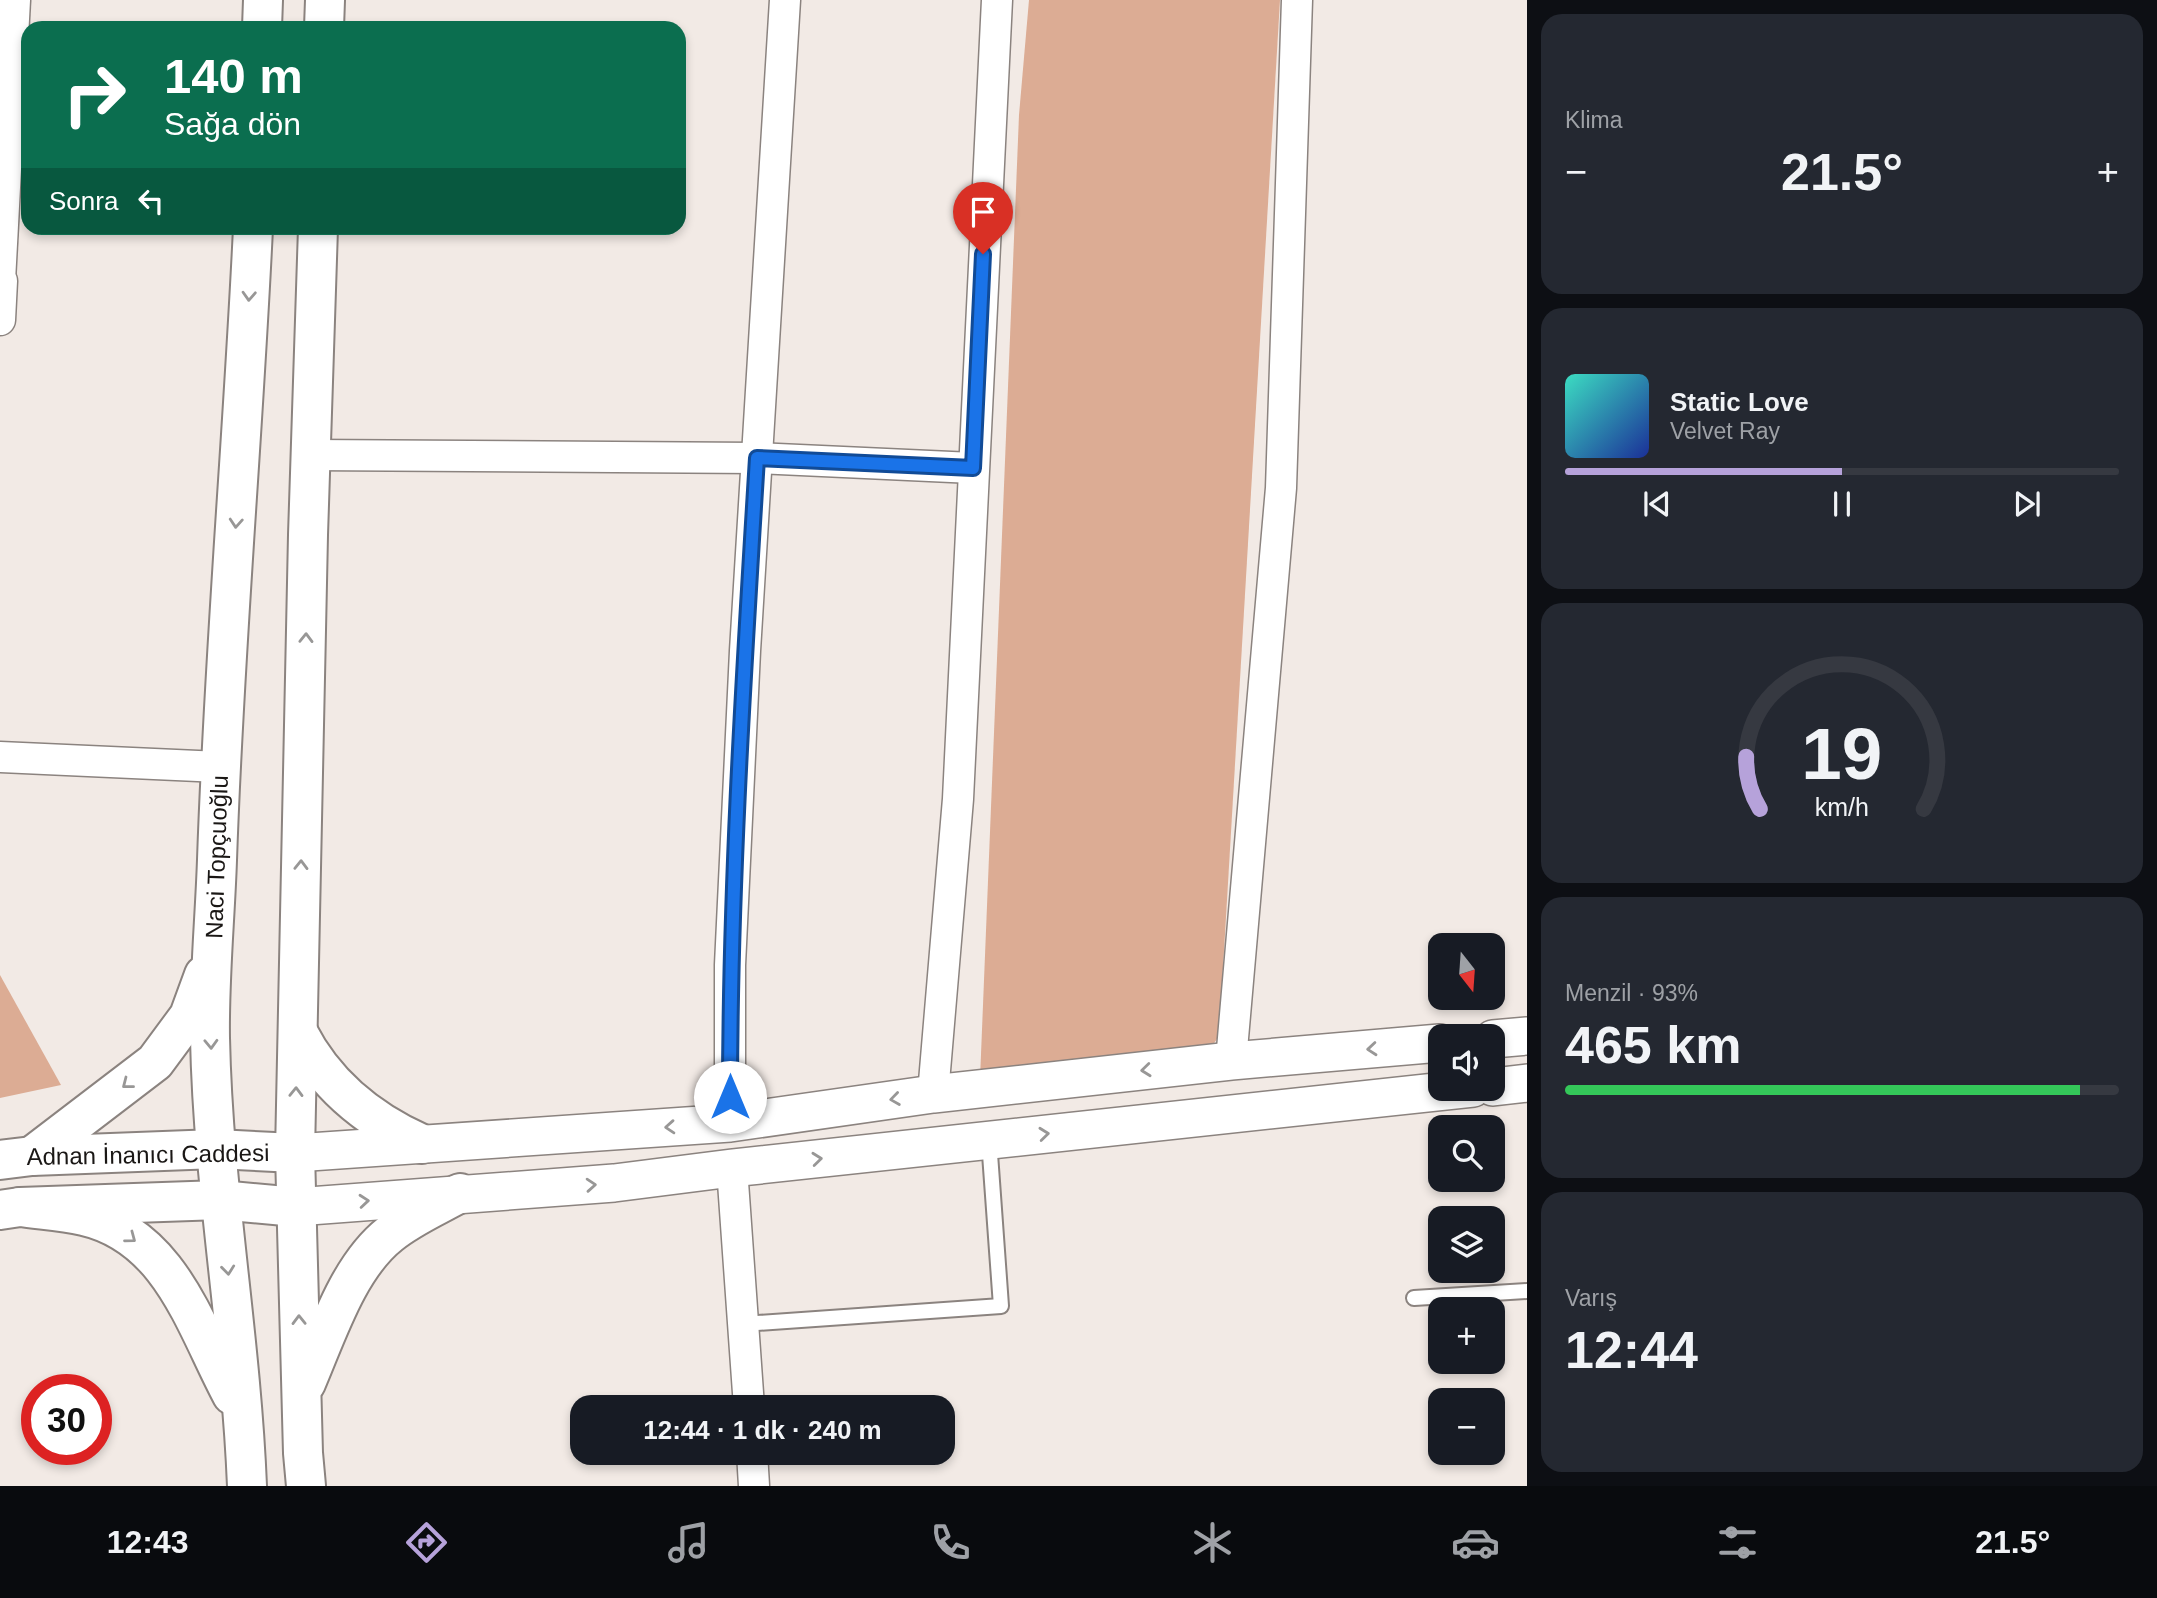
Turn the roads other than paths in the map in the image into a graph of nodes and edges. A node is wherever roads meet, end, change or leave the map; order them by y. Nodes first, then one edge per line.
1 (15, 0) edge
2 (263, 0) edge
3 (325, 0) edge
4 (785, 0) edge
5 (997, 0) edge
6 (1297, 0) edge
7 (262, 21) edge
8 (324, 21) edge
9 (253, 235) edge
10 (318, 235) edge
11 (1, 281) edge
12 (0, 320) edge
13 (310, 455) junction
14 (757, 458) junction
15 (973, 468) junction
16 (0, 757) edge
17 (220, 767) junction
18 (214, 946) junction
19 (298, 1032) junction
20 (1527, 1036) edge
21 (1505, 1038) edge
22 (1428, 1044) edge
23 (1231, 1061) junction
24 (1527, 1083) edge
25 (1505, 1086) edge
26 (1428, 1093) edge
27 (933, 1094) junction
28 (730, 1123) junction
29 (989, 1140) junction
30 (422, 1144) junction
31 (216, 1149) junction
32 (295, 1153) junction
33 (16, 1158) edge
34 (732, 1168) junction
35 (460, 1193) junction
36 (220, 1200) junction
37 (296, 1207) junction
38 (10, 1208) edge
39 (1527, 1291) edge
40 (1414, 1298) dead end
41 (743, 1324) junction
42 (301, 1394) junction
43 (748, 1395) edge
44 (244, 1419) junction
45 (753, 1465) edge
46 (247, 1486) edge
47 (306, 1486) edge
48 (754, 1486) edge

1 - 11 street
2 - 7 main road
3 - 8 main road
4 - 14 street
5 - 15 street
6 - 23 street
9 -> 17 main road, Naci Topçuoğlu
10 - 13 main road
11 - 12 street
13 - 14 street
19 -> 13 main road
14 - 15 street
14 - 28 street
15 - 27 street
16 - 17 street
17 - 18 main road, Naci Topçuoğlu
18 -> 31 main road, Naci Topçuoğlu
18 -> 33 main road
19 - 30 main road
32 -> 19 main road
20 - 21 street
22 -> 23 street
23 -> 27 street
24 - 25 street
29 -> 26 street
27 -> 28 street
28 -> 30 street
34 -> 29 street
29 - 41 lane
30 - 32 street
31 - 32 main road, Adnan İnanıcı Caddesi
31 - 33 main road, Adnan İnanıcı Caddesi
31 - 36 main road, Naci Topçuoğlu
32 - 37 main road
35 -> 34 street
34 - 41 street
37 -> 35 street
35 - 42 main road
36 - 37 main road, Adnan İnanıcı Caddesi
36 - 38 main road, Adnan İnanıcı Caddesi
36 -> 44 main road, Naci Topçuoğlu
42 -> 37 main road
38 -> 44 main road
39 - 40 lane
41 - 43 street
42 - 47 main road
44 - 46 main road, Naci Topçuoğlu
45 - 48 street

